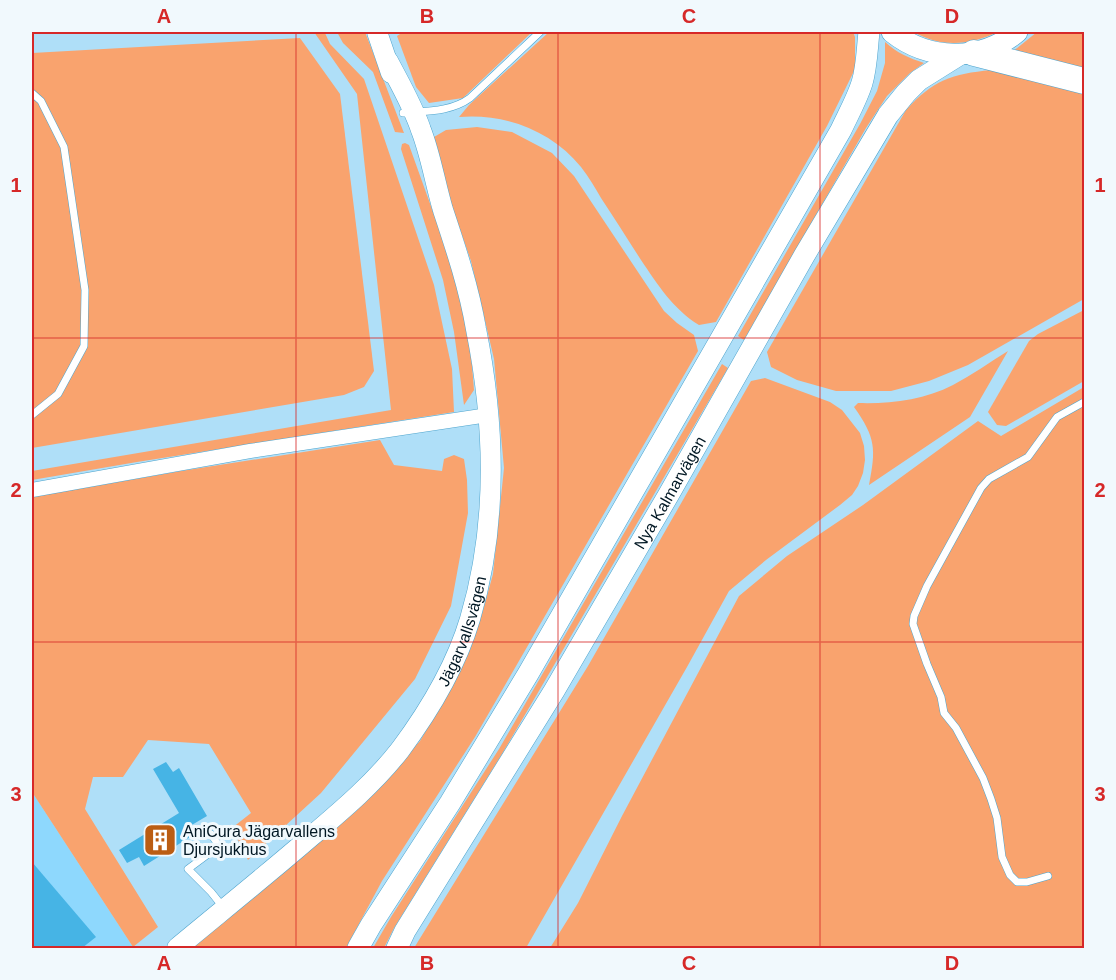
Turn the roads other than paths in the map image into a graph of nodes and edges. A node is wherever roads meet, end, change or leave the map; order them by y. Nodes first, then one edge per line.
1 (377, 32) edge
2 (540, 32) edge
3 (869, 32) edge
4 (892, 32) edge
5 (1017, 32) edge
6 (966, 54) junction
7 (1084, 81) edge
8 (32, 93) edge
9 (408, 113) junction
10 (1084, 402) edge
11 (32, 415) edge
12 (489, 415) junction
13 (32, 490) edge
14 (211, 834) dead end
15 (1048, 876) dead end
16 (225, 909) junction
17 (177, 948) edge
18 (358, 948) edge
19 (397, 948) edge

1 - 9 street, Jägarvallsvägen
2 - 9 lane
3 - 18 main road, Nya Kalmarvägen
4 - 6 main road
5 - 6 main road, Nya Kalmarvägen
6 - 7 highway
6 - 19 main road, Nya Kalmarvägen
8 - 11 lane
9 - 12 street, Jägarvallsvägen
10 - 15 lane
12 - 13 street
12 - 16 street, Jägarvallsvägen
14 - 16 lane
16 - 17 street, Jägarvallsvägen

